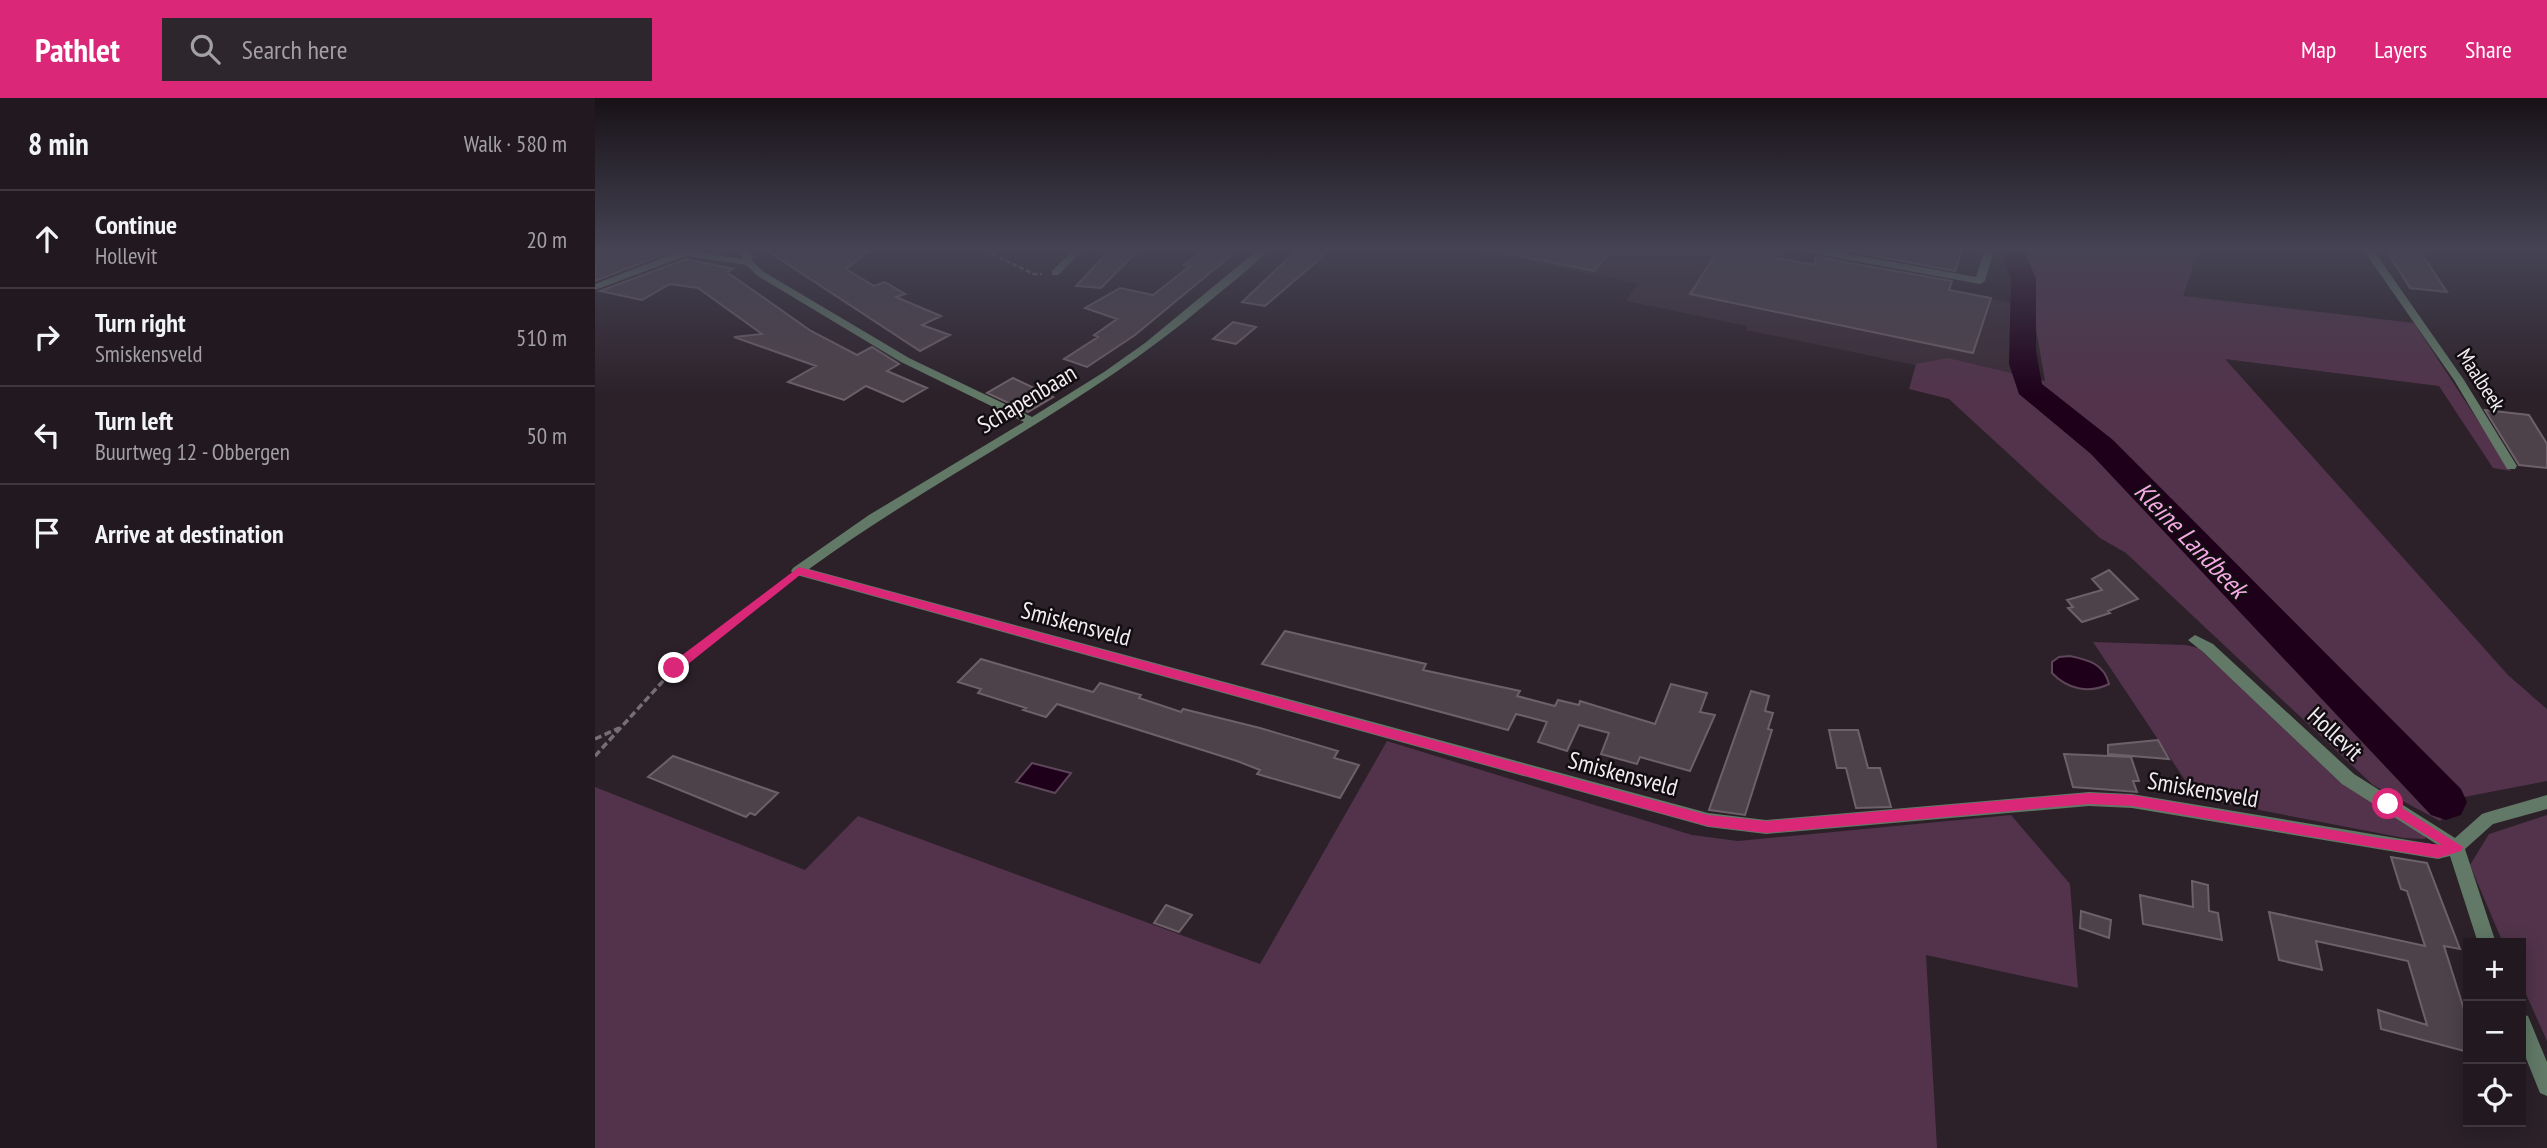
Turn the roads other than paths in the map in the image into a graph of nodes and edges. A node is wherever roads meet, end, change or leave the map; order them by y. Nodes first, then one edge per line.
1 (802, 297) edge
2 (1207, 297) edge
3 (2401, 297) edge
4 (1032, 421) junction
5 (2511, 466) dead end
6 (799, 570) joint
7 (2195, 640) dead end
8 (2547, 802) edge
9 (2456, 847) junction
10 (2485, 938) edge
11 (2526, 1035) edge
12 (2547, 1086) edge

1 - 4 street
2 - 4 street, Schapenbaan
3 - 5 street, Maalbeek
4 - 6 street, Schapenbaan
6 - 9 street, Smiskensveld
7 - 9 street, Hollevit
8 - 9 street
9 - 10 street
11 - 12 street

